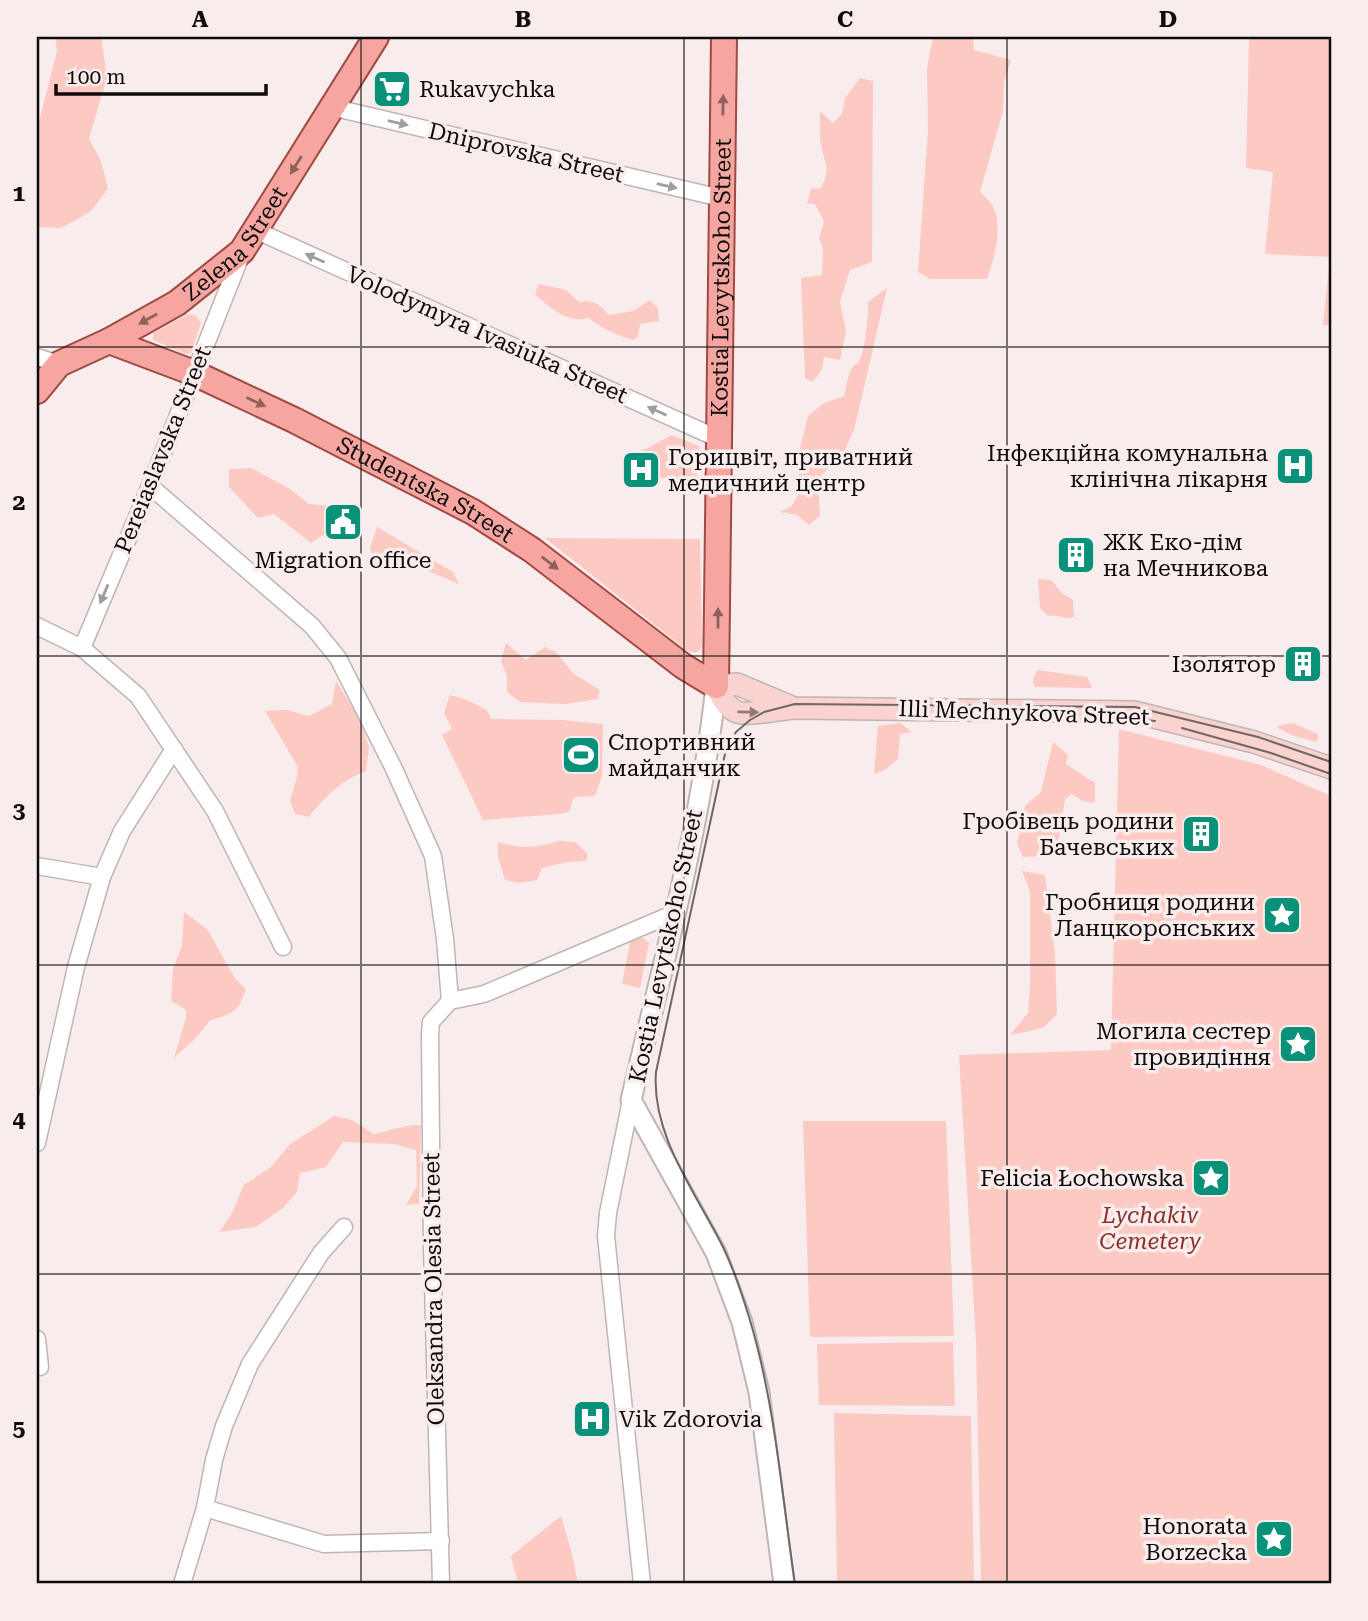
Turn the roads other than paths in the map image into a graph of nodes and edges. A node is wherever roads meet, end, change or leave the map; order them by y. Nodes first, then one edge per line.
1 (376, 37) edge
2 (724, 37) edge
3 (331, 107) junction
4 (721, 198) junction
5 (249, 241) junction
6 (109, 341) junction
7 (44, 362) edge
8 (194, 373) junction
9 (37, 391) edge
10 (719, 439) junction
11 (150, 486) junction
12 (37, 626) edge
13 (82, 648) junction
14 (716, 686) junction
15 (174, 749) junction
16 (1331, 768) edge
17 (37, 866) edge
18 (102, 877) junction
19 (675, 913) junction
20 (284, 947) dead end
21 (450, 1002) junction
22 (631, 1100) junction
23 (37, 1143) edge
24 (344, 1227) dead end
25 (37, 1339) edge
26 (40, 1367) dead end
27 (205, 1508) junction
28 (441, 1541) junction
29 (182, 1584) edge
30 (442, 1584) edge
31 (642, 1584) edge
32 (785, 1584) edge

1 - 3 main road, Zelena Street
4 -> 2 main road, Kostia Levytskoho Street
3 -> 4 street, Dniprovska Street
3 -> 5 main road, Zelena Street
4 - 10 main road, Kostia Levytskoho Street
5 -> 6 main road, Zelena Street
5 - 8 street, Pereiaslavska Street
10 -> 5 street, Volodymyra Ivasiuka Street
6 - 7 main road, Zelena Street
6 - 8 main road, Studentska Street
7 - 9 main road, Zelena Street
8 - 11 street, Pereiaslavska Street
8 -> 14 main road, Studentska Street
14 -> 10 main road, Kostia Levytskoho Street
11 -> 13 street, Pereiaslavska Street
11 - 21 street
12 - 13 street
13 - 15 street
14 - 16 main road, Illi Mechnykova Street
14 - 19 street, Kostia Levytskoho Street
15 - 18 street
15 - 20 street
17 - 18 street
18 - 23 street
19 - 21 street
19 - 22 street, Kostia Levytskoho Street
21 - 28 street, Oleksandra Olesia Street
22 - 31 street
22 - 32 street
24 - 27 street
25 - 26 street
27 - 28 street
27 - 29 street
28 - 30 street, Oleksandra Olesia Street

